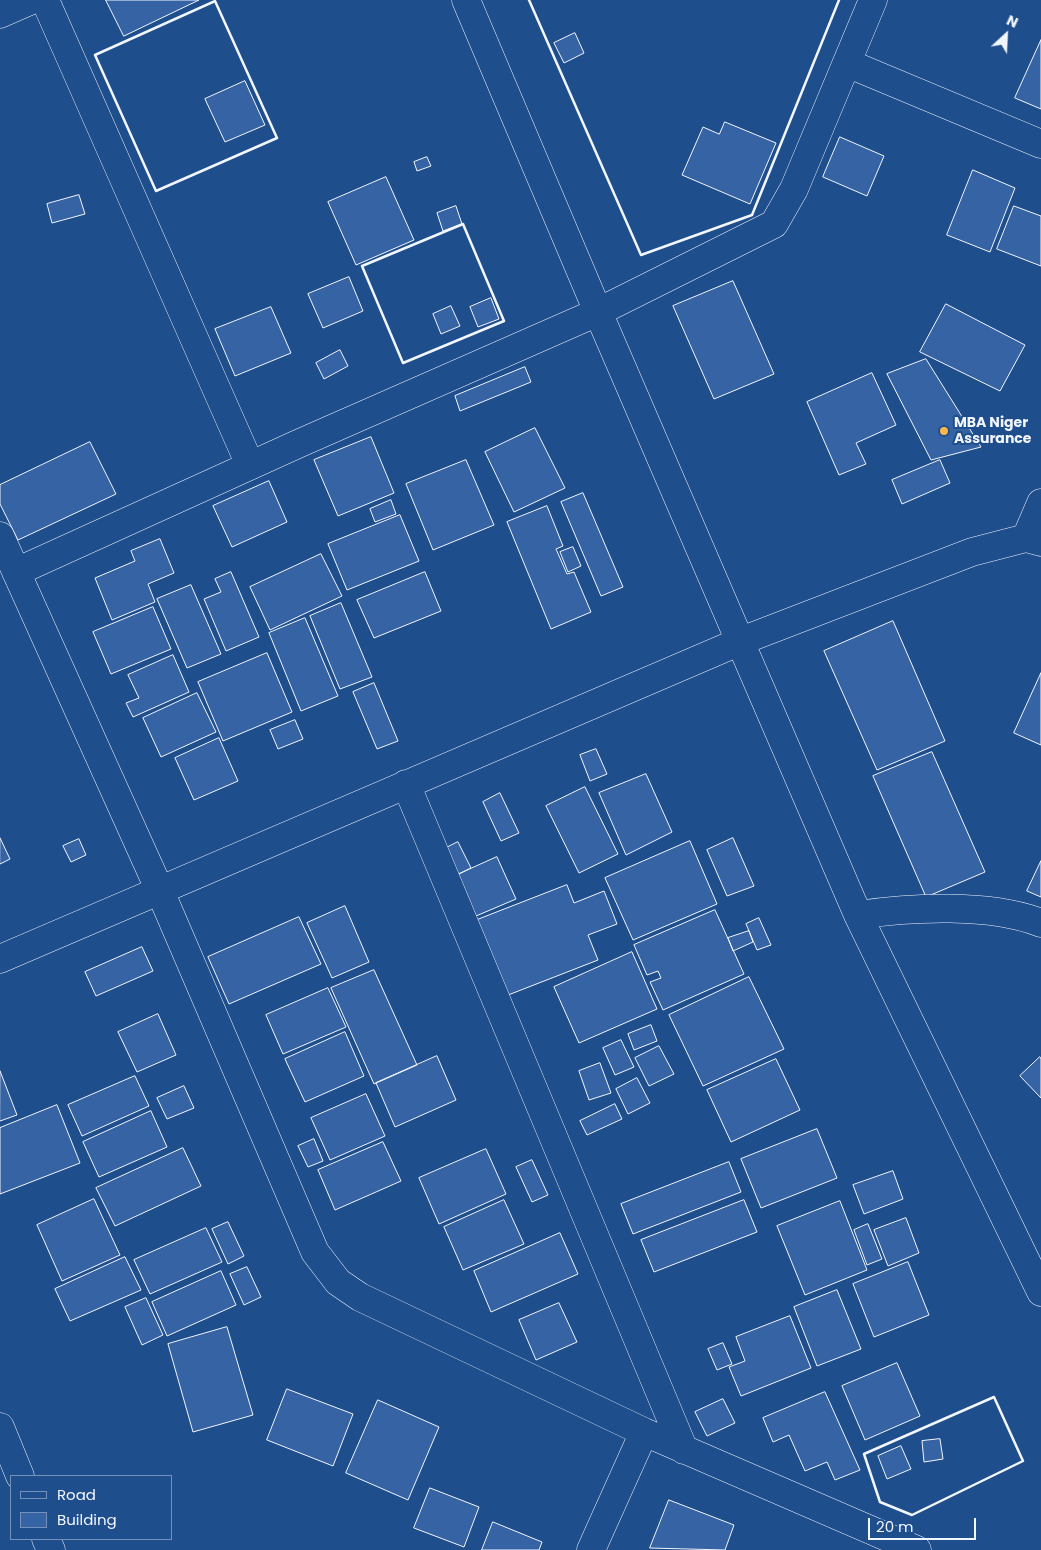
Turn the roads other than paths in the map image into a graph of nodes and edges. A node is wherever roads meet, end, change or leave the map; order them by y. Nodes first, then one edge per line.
1 (32, 0) edge
2 (44, 0) edge
3 (466, 0) edge
4 (873, 0) edge
5 (0, 14) edge
6 (848, 63) junction
7 (1041, 144) edge
8 (598, 312) junction
9 (250, 465) junction
10 (1041, 502) edge
11 (0, 536) edge
12 (1033, 540) edge
13 (16, 572) junction
14 (741, 641) junction
15 (406, 784) junction
16 (160, 892) junction
17 (858, 915) junction
18 (1041, 923) edge
19 (0, 959) edge
20 (1037, 1279) edge
21 (0, 1427) edge
22 (644, 1432) junction
23 (684, 1450) junction
24 (20, 1475) edge
25 (591, 1550) edge
26 (917, 1550) edge

1 - 5 street
2 - 9 street
3 - 8 street
4 - 6 street
6 - 7 street
6 - 8 street
8 - 9 street
8 - 14 street
9 - 13 street
10 - 12 street
11 - 13 street
12 - 14 street
13 - 16 street
14 - 15 street
14 - 17 street
15 - 16 street
15 - 23 street
16 - 19 street
16 - 22 street
17 - 18 street
17 - 20 street
21 - 24 street
22 - 23 street
22 - 25 street
23 - 26 street

